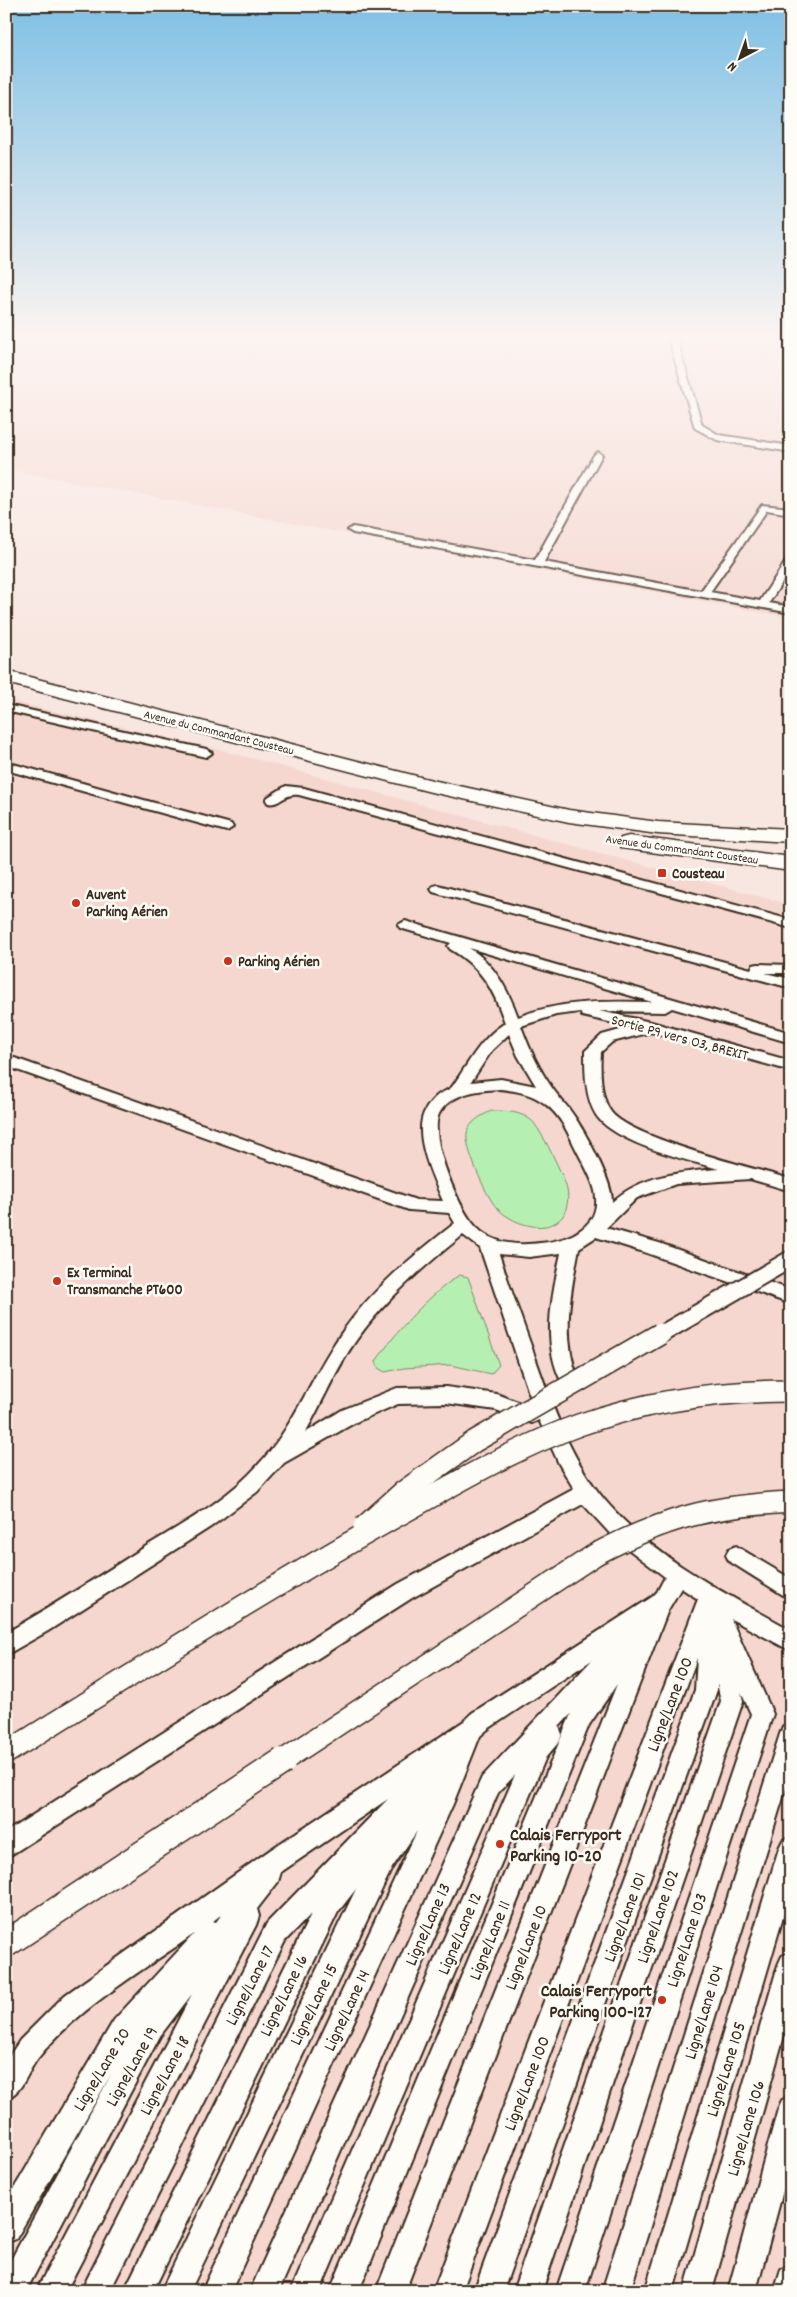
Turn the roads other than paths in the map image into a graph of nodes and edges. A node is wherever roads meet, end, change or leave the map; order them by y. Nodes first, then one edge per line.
1 (598, 455) dead end
2 (791, 511) edge
3 (353, 530) dead end
4 (791, 560) edge
5 (538, 564) junction
6 (704, 594) junction
7 (763, 605) junction
8 (791, 610) edge
9 (6, 677) edge
10 (6, 708) edge
11 (206, 753) dead end
12 (6, 766) edge
13 (431, 786) junction
14 (272, 800) dead end
15 (227, 828) dead end
16 (791, 836) edge
17 (791, 864) edge
18 (438, 889) dead end
19 (791, 924) edge
20 (405, 925) dead end
21 (421, 930) junction
22 (733, 967) junction
23 (791, 969) edge
24 (791, 984) edge
25 (687, 1008) junction
26 (570, 1009) junction
27 (514, 1025) junction
28 (651, 1027) junction
29 (791, 1038) edge
30 (6, 1060) edge
31 (791, 1066) edge
32 (459, 1090) junction
33 (554, 1102) junction
34 (750, 1173) junction
35 (791, 1185) edge
36 (454, 1207) junction
37 (464, 1225) junction
38 (593, 1230) junction
39 (487, 1244) junction
40 (571, 1244) junction
41 (791, 1259) edge
42 (791, 1297) edge
43 (569, 1378) dead end
44 (791, 1390) edge
45 (548, 1420) junction
46 (276, 1460) junction
47 (587, 1492) junction
48 (791, 1502) edge
49 (342, 1546) junction
50 (736, 1555) dead end
51 (677, 1573) junction
52 (791, 1591) edge
53 (710, 1594) junction
54 (660, 1604) junction
55 (791, 1641) edge
56 (6, 1645) edge
57 (472, 1729) junction
58 (791, 1734) edge
59 (6, 1754) edge
60 (6, 1846) edge
61 (791, 1848) edge
62 (279, 1860) junction
63 (6, 1944) edge
64 (791, 1965) edge
65 (6, 2086) edge
66 (791, 2110) edge
67 (6, 2229) edge
68 (791, 2279) edge
69 (10, 2291) edge
70 (50, 2291) edge
71 (95, 2291) edge
72 (138, 2291) edge
73 (175, 2291) edge
74 (216, 2291) edge
75 (264, 2291) edge
76 (305, 2291) edge
77 (344, 2291) edge
78 (390, 2291) edge
79 (447, 2291) edge
80 (488, 2291) edge
81 (527, 2291) edge
82 (570, 2291) edge
83 (616, 2291) edge
84 (659, 2291) edge
85 (698, 2291) edge
86 (742, 2291) edge
87 (788, 2291) edge

1 - 5 lane
2 - 6 lane
3 - 5 lane
4 - 7 lane
5 - 6 lane
6 - 7 lane
7 - 8 lane
9 - 13 street, Avenue du Commandant Cousteau
10 - 11 lane
12 - 15 lane
13 - 16 street, Avenue du Commandant Cousteau
13 - 17 street, Avenue du Commandant Cousteau
14 - 19 lane
18 - 22 lane
20 - 21 lane
21 - 25 lane
21 - 27 lane
22 - 23 lane
22 - 24 lane
25 - 26 lane
25 - 29 lane
26 - 27 lane
26 - 28 lane, Sortie P9 vers O3, BREXIT
27 - 32 lane
27 - 33 lane
28 - 31 lane, Sortie P9 vers O3, BREXIT
28 - 34 lane
30 - 36 lane
32 - 33 lane
32 - 36 lane
33 - 38 lane
34 - 35 lane
34 - 38 lane
36 - 37 lane
37 - 39 lane
37 - 46 lane
38 - 40 lane
38 - 42 lane
39 - 40 lane
39 - 45 lane
40 - 43 lane
41 - 49 lane, bridge
44 - 49 lane, bridge
45 - 46 lane
45 - 47 lane
46 - 56 lane
47 - 51 lane
47 - 60 lane
48 - 63 lane, bridge
49 - 59 lane, bridge
50 - 52 lane
51 - 53 lane
51 - 54 lane
53 - 55 lane
53 - 79 lane, Ligne/Lane 100
53 - 80 lane, Ligne/Lane 101
53 - 81 lane, Ligne/Lane 102
53 - 82 lane, Ligne/Lane 103
54 - 57 lane
54 - 75 lane, Ligne/Lane 13
54 - 76 lane, Ligne/Lane 12
54 - 77 lane, Ligne/Lane 11
54 - 78 lane, Ligne/Lane 10
57 - 62 lane
57 - 71 lane, Ligne/Lane 17
57 - 72 lane, Ligne/Lane 16
57 - 73 lane, Ligne/Lane 15
57 - 74 lane, Ligne/Lane 14
58 - 83 lane, Ligne/Lane 104
61 - 84 lane, Ligne/Lane 105
62 - 65 lane
62 - 67 lane, Ligne/Lane 20
62 - 69 lane, Ligne/Lane 19
62 - 70 lane, Ligne/Lane 18
64 - 85 lane, Ligne/Lane 106
66 - 86 lane
68 - 87 lane

